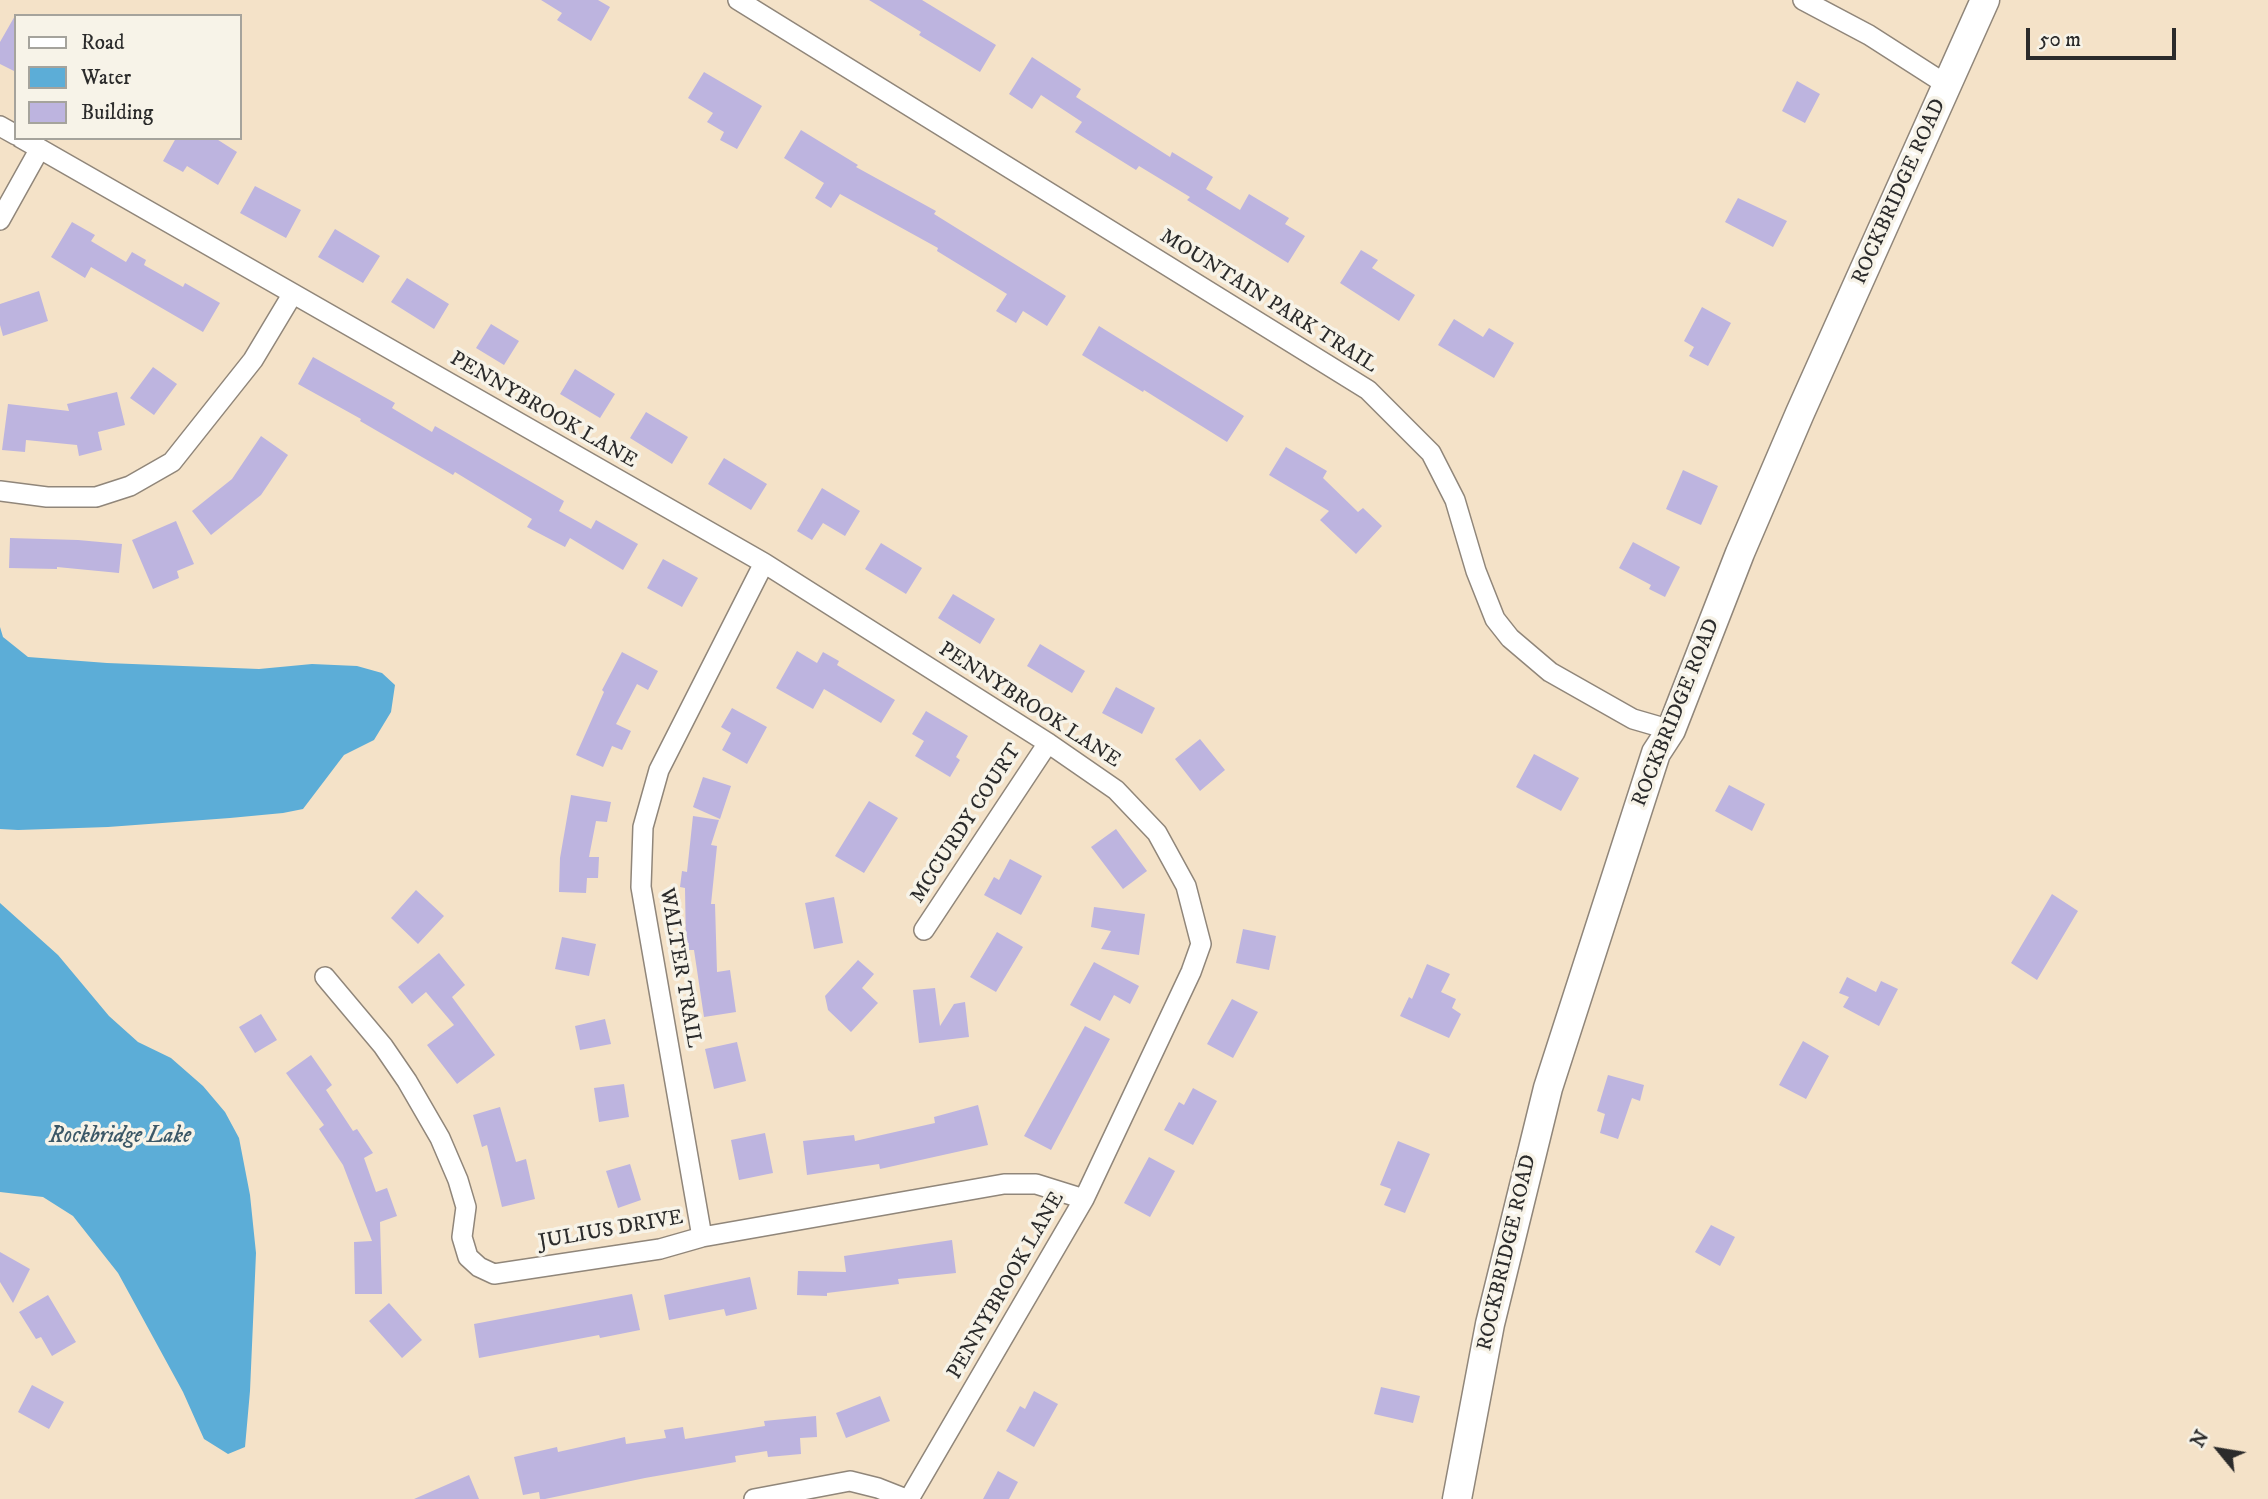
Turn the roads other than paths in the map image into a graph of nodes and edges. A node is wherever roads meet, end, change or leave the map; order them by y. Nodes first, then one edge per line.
1 (738, 0) edge
2 (1803, 0) edge
3 (1985, 0) edge
4 (1947, 85) junction
5 (24, 140) edge
6 (39, 150) junction
7 (0, 220) edge
8 (292, 295) junction
9 (0, 491) edge
10 (764, 563) junction
11 (1671, 730) junction
12 (1048, 743) junction
13 (924, 930) dead end
14 (325, 977) dead end
15 (1084, 1199) junction
16 (702, 1237) junction
17 (754, 1499) edge
18 (907, 1499) edge
19 (1457, 1499) edge

1 - 11 street, MOUNTAIN PARK TRAIL
2 - 4 street
3 - 4 main road, ROCKBRIDGE ROAD
4 - 11 main road, ROCKBRIDGE ROAD
5 - 6 street, PENNYBROOK LANE
6 - 7 street
6 - 8 street, PENNYBROOK LANE
8 - 9 street
8 - 10 street, PENNYBROOK LANE
10 - 12 street, PENNYBROOK LANE
10 - 16 street, WALTER TRAIL
11 - 19 main road, ROCKBRIDGE ROAD
12 - 13 street, MCCURDY COURT
12 - 15 street, PENNYBROOK LANE
14 - 16 street, JULIUS DRIVE
15 - 16 street, JULIUS DRIVE
15 - 18 street, PENNYBROOK LANE
17 - 18 street

